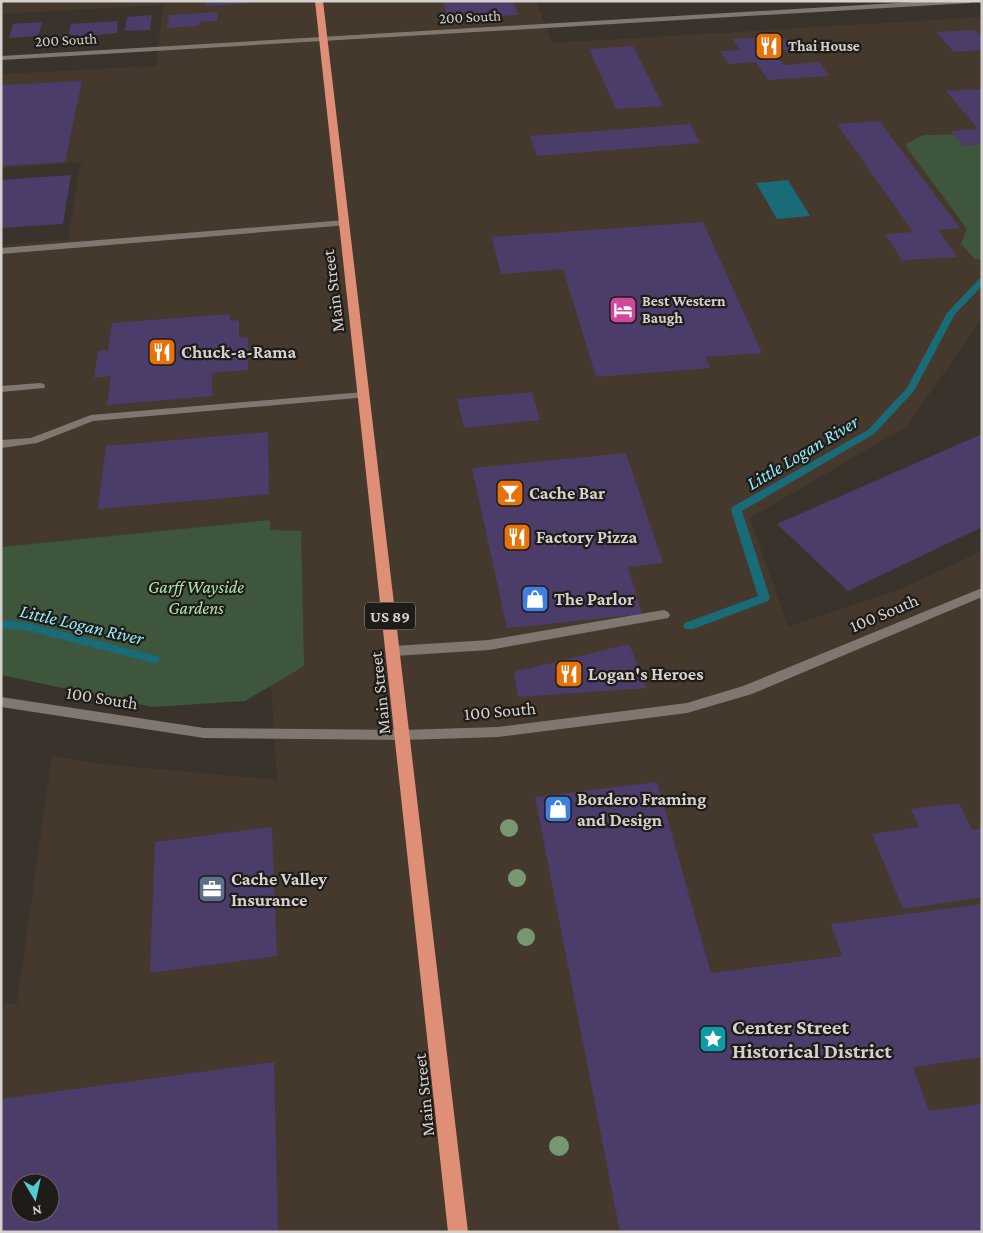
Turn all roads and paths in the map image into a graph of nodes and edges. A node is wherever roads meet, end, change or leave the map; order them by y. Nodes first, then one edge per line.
1 (319, 1) edge
2 (970, 1) edge
3 (324, 39) junction
4 (1, 58) edge
5 (344, 223) junction
6 (1, 251) edge
7 (40, 386) dead end
8 (1, 389) edge
9 (364, 395) junction
10 (1, 444) edge
11 (982, 592) edge
12 (664, 615) dead end
13 (394, 651) junction
14 (1, 702) edge
15 (403, 736) junction
16 (458, 1232) edge

1 - 3 highway, Main Street / US 89
2 - 3 street, 200 South
3 - 4 street, 200 South
3 - 5 highway, Main Street / US 89
5 - 6 street
5 - 9 highway, Main Street / US 89
7 - 8 street
9 - 10 street
9 - 13 highway, Main Street / US 89
11 - 15 street, 100 South
12 - 13 street
13 - 15 highway, Main Street / US 89
14 - 15 street, 100 South
15 - 16 highway, Main Street / US 89

